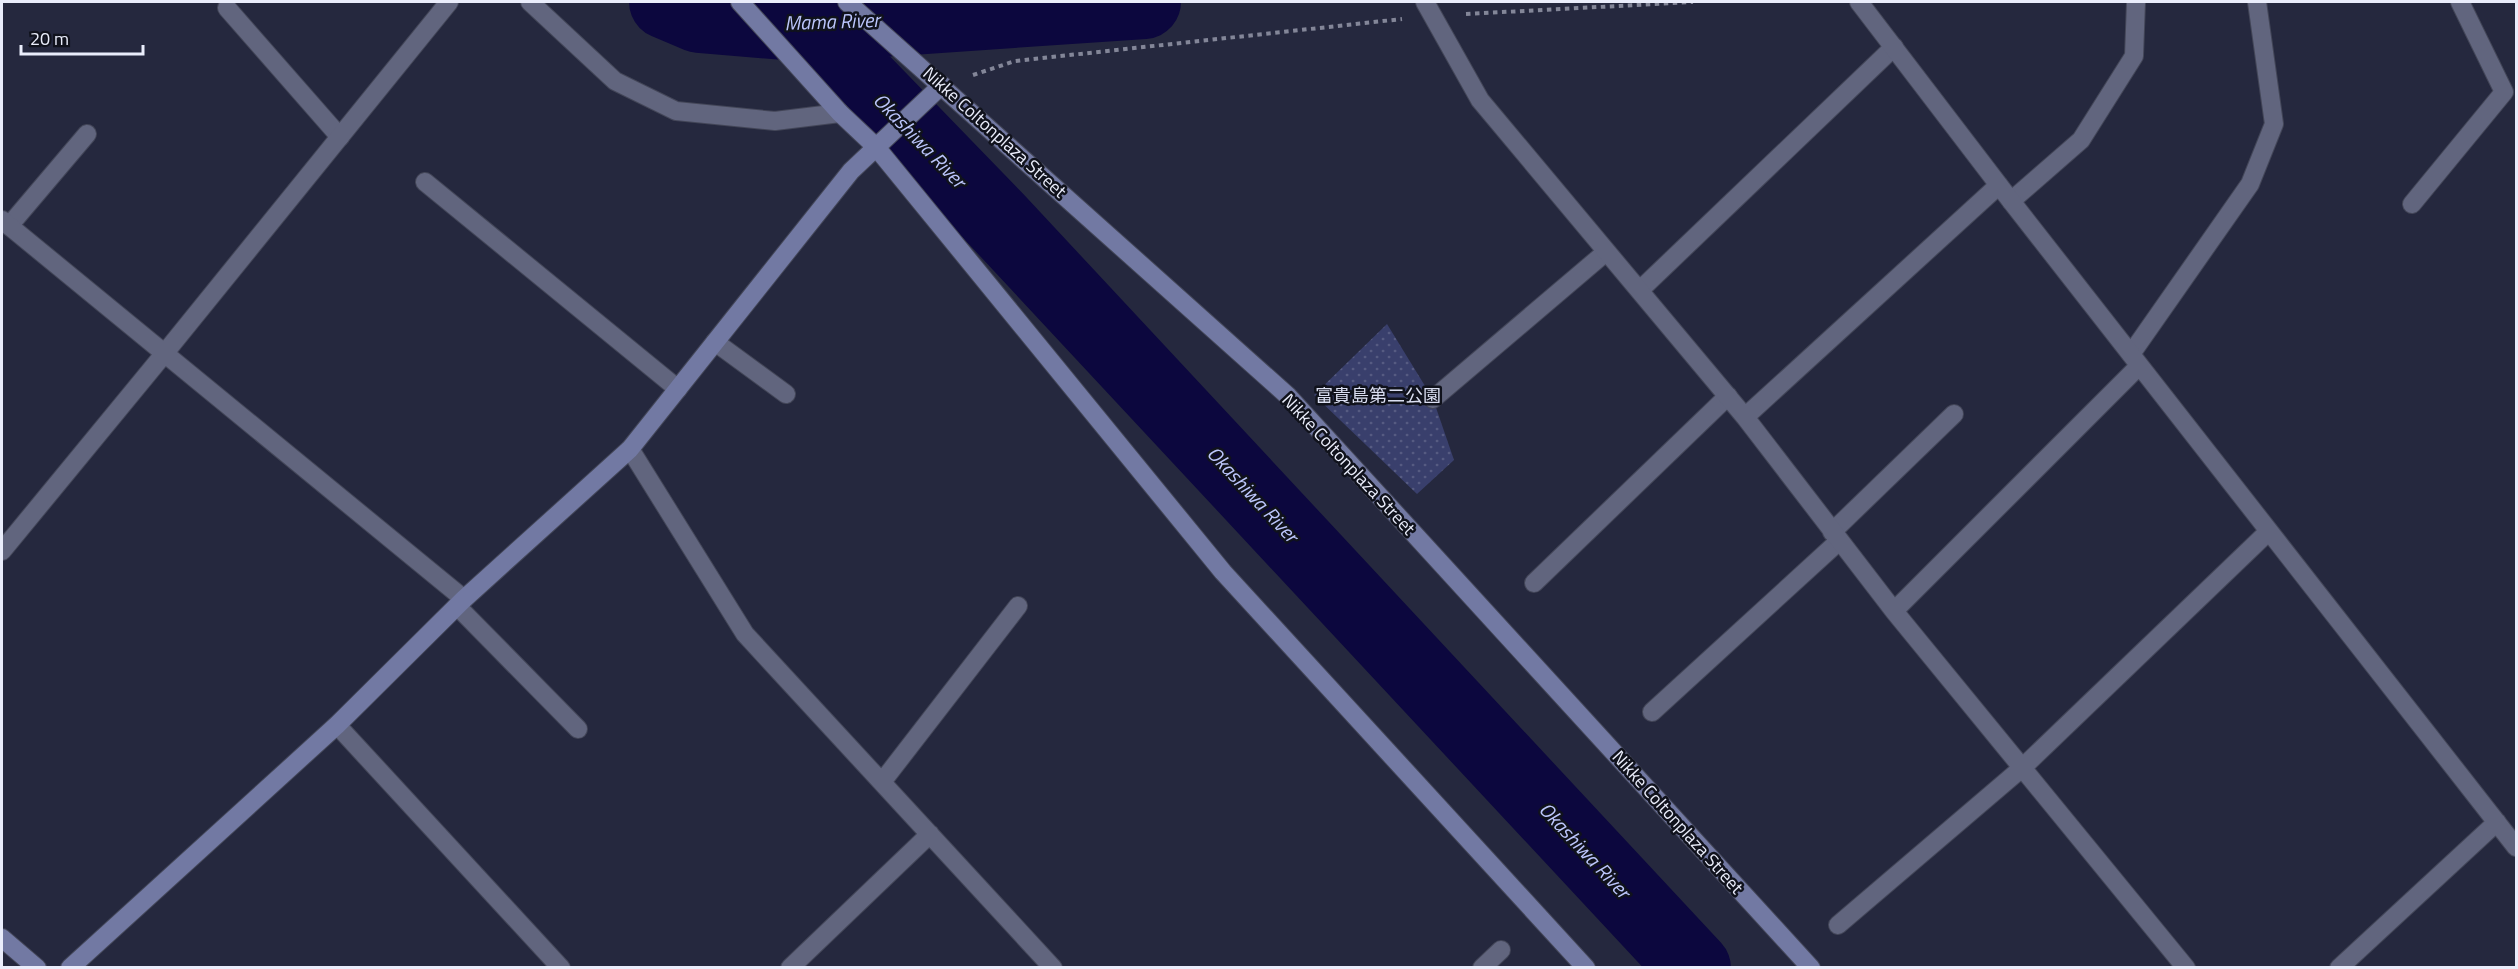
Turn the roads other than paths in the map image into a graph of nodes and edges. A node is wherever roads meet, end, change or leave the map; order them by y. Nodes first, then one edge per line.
1 (449, 2) edge
2 (530, 2) edge
3 (740, 2) edge
4 (847, 2) edge
5 (1859, 2) edge
6 (2136, 2) edge
7 (2257, 2) edge
8 (2460, 2) edge
9 (227, 8) dead end
10 (1429, 9) edge
11 (1894, 47) junction
12 (942, 85) junction
13 (838, 110) junction
14 (87, 134) dead end
15 (340, 137) junction
16 (876, 147) junction
17 (425, 182) dead end
18 (1999, 185) junction
19 (2011, 201) junction
20 (2412, 204) dead end
21 (5, 223) edge
22 (1606, 252) junction
23 (1640, 290) junction
24 (715, 342) junction
25 (164, 354) junction
26 (2135, 360) junction
27 (678, 389) junction
28 (786, 394) dead end
29 (1728, 396) junction
30 (1432, 399) dead end
31 (1954, 414) dead end
32 (1745, 417) junction
33 (630, 449) junction
34 (2269, 531) junction
35 (1836, 536) junction
36 (2, 550) edge
37 (1534, 584) dead end
38 (460, 603) junction
39 (1018, 606) dead end
40 (1894, 611) junction
41 (1652, 712) dead end
42 (336, 725) junction
43 (578, 729) dead end
44 (2022, 768) junction
45 (882, 782) junction
46 (2497, 822) junction
47 (930, 834) junction
48 (2517, 847) edge
49 (1838, 925) dead end
50 (2, 938) edge
51 (1501, 950) dead end
52 (38, 968) edge
53 (70, 968) edge
54 (561, 968) edge
55 (790, 968) edge
56 (1053, 968) edge
57 (1482, 968) edge
58 (1586, 968) edge
59 (1811, 968) edge
60 (2187, 968) edge
61 (2339, 968) edge

1 - 15 street
2 - 13 street
3 - 13 street
4 - 12 street, Nikke Coltonplaza Street
5 - 11 street
6 - 19 street
7 - 26 street
8 - 20 street
9 - 15 street
10 - 22 street
11 - 18 street
11 - 23 street
12 - 16 street
12 - 59 street, Nikke Coltonplaza Street
13 - 16 street
14 - 21 street
15 - 25 street
16 - 24 street
16 - 58 street
17 - 27 street
18 - 19 street
18 - 32 street
19 - 26 street
21 - 25 street
22 - 23 street
22 - 30 street
23 - 29 street
24 - 27 street
24 - 28 street
25 - 36 street
25 - 38 street
26 - 34 street
26 - 40 street
27 - 33 street
29 - 32 street
29 - 37 street
31 - 35 street
32 - 35 street
33 - 38 street
33 - 45 street
34 - 44 street
34 - 46 street
35 - 40 street
35 - 41 street
38 - 42 street
38 - 43 street
39 - 45 street
40 - 44 street
42 - 53 street
42 - 54 street
44 - 49 street
44 - 60 street
45 - 47 street
46 - 48 street
46 - 61 street
47 - 55 street
47 - 56 street
50 - 52 street
51 - 57 street

